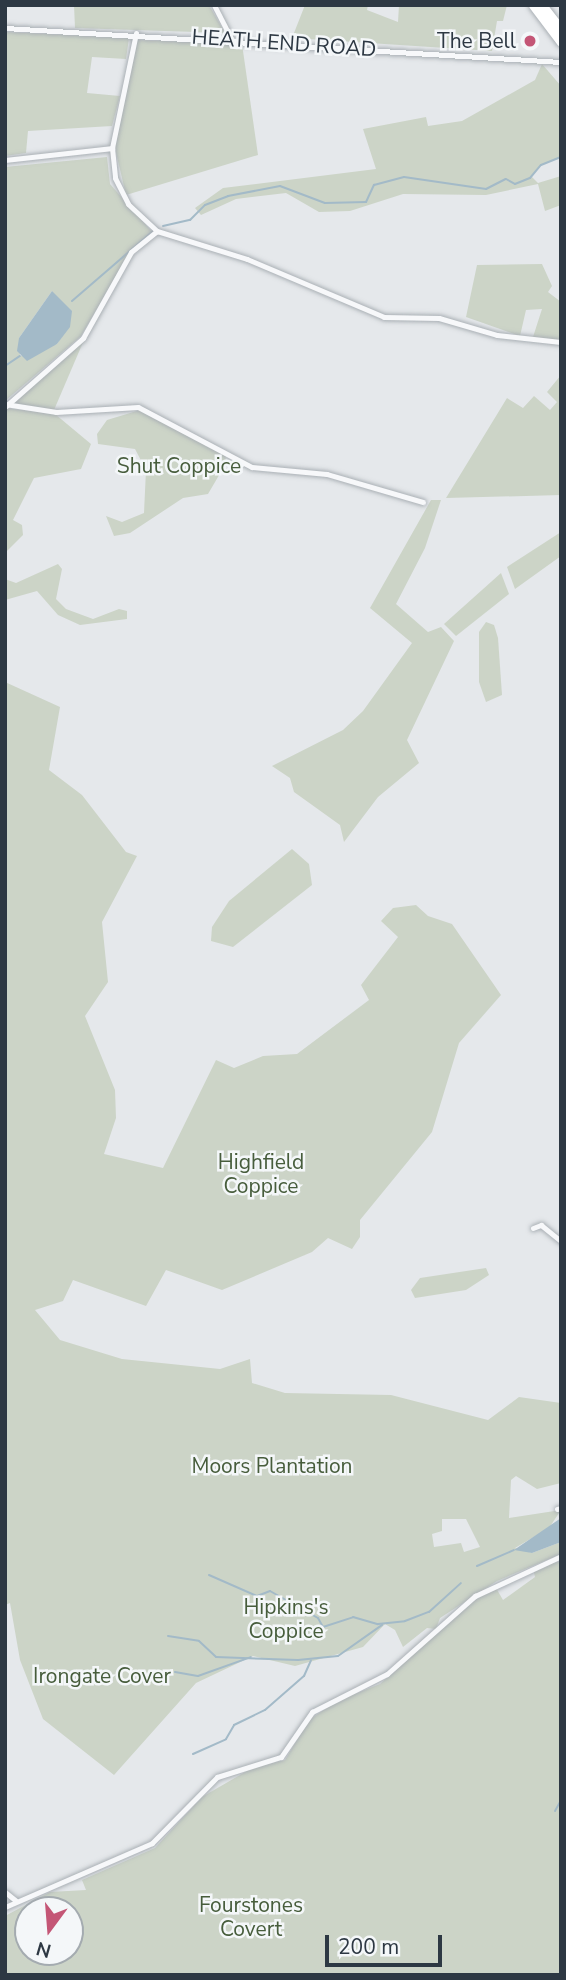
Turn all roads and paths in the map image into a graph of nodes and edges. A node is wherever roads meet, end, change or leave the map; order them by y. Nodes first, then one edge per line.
1 (214, 5) edge
2 (533, 5) edge
3 (543, 6) edge
4 (5, 28) edge
5 (561, 29) edge
6 (136, 33) junction
7 (561, 35) edge
8 (231, 38) junction
9 (561, 41) edge
10 (559, 61) edge
11 (111, 148) junction
12 (5, 160) edge
13 (157, 231) junction
14 (561, 342) edge
15 (6, 405) edge
16 (423, 502) dead end
17 (533, 1228) dead end
18 (561, 1241) edge
19 (561, 1556) edge
20 (28, 1896) edge

1 - 8 street
2 - 9 highway
3 - 5 highway
3 - 7 street
4 - 6 street, HEATH END ROAD
6 - 8 street, HEATH END ROAD
6 - 11 street
8 - 10 street, HEATH END ROAD
11 - 12 street
11 - 13 street
13 - 14 street
13 - 15 street
15 - 16 street
17 - 18 street
19 - 20 street

